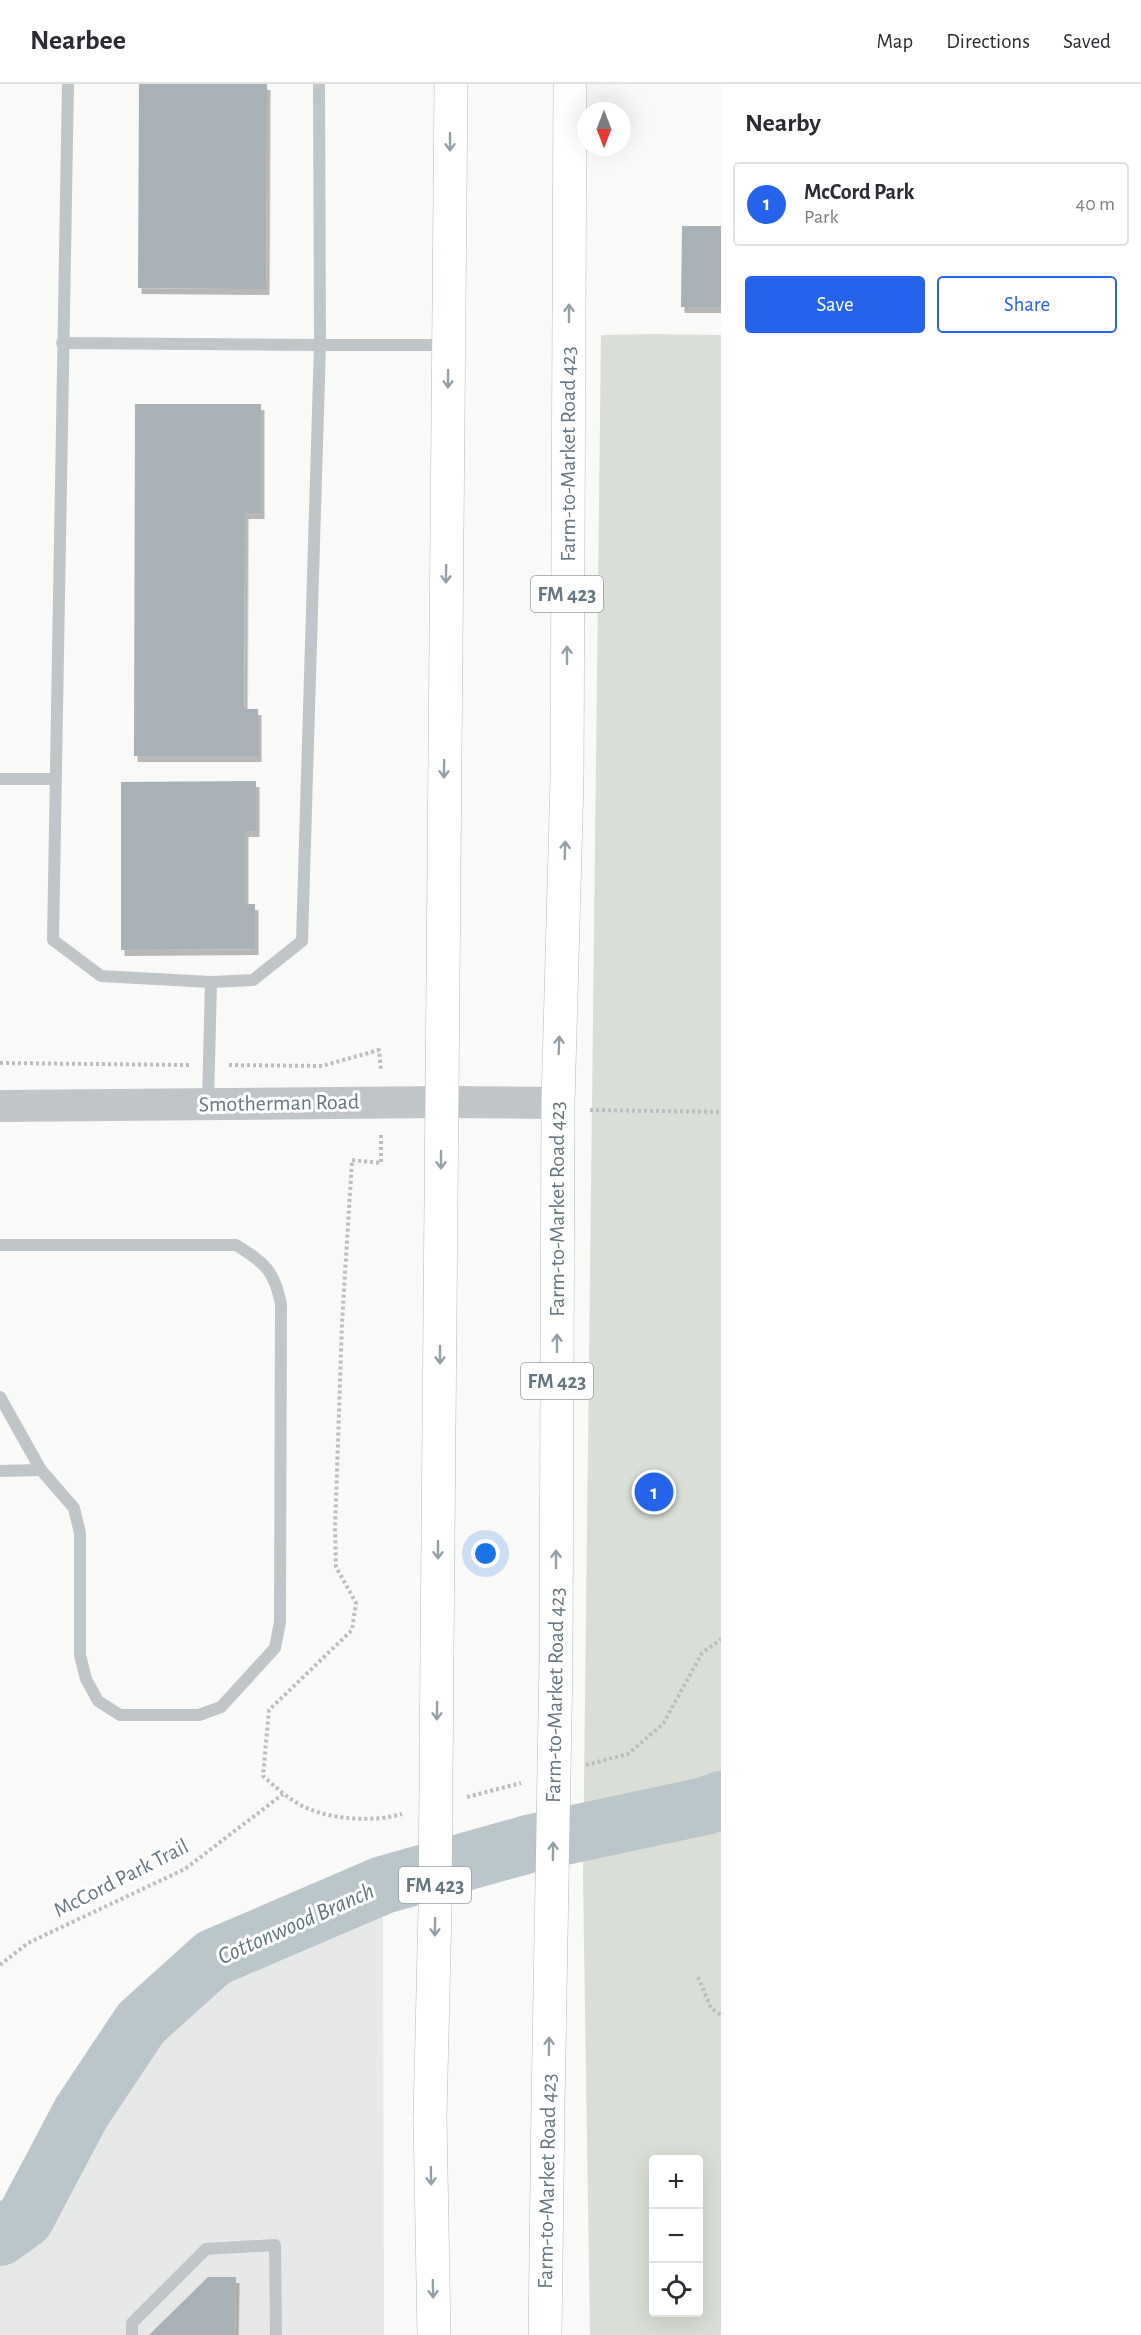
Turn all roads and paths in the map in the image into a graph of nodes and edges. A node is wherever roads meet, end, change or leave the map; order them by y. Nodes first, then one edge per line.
1 (68, 84) edge
2 (319, 84) edge
3 (450, 84) edge
4 (570, 84) edge
5 (62, 344) junction
6 (320, 345) junction
7 (448, 345) junction
8 (0, 779) edge
9 (56, 779) junction
10 (211, 982) junction
11 (441, 1102) junction
12 (208, 1104) junction
13 (0, 1106) edge
14 (572, 1106) junction
15 (721, 1112) edge
16 (0, 1245) edge
17 (0, 1397) edge
18 (41, 1470) junction
19 (0, 1471) edge
20 (283, 1794) dead end
21 (0, 1965) edge
22 (698, 1977) dead end
23 (721, 2015) edge
24 (132, 2335) edge
25 (276, 2335) edge
26 (434, 2335) edge
27 (546, 2335) edge

1 - 5 lane
2 - 6 lane
3 -> 7 main road, FM 423
14 -> 4 main road, Farm-to-Market Road 423 / FM 423
5 - 6 lane
5 - 9 lane
6 - 7 lane
6 - 10 lane
7 -> 11 main road, FM 423
8 - 9 lane
9 - 10 lane
10 - 12 lane
11 - 12 street, Smotherman Road
11 - 14 street, Smotherman Road
11 -> 26 main road, FM 423, bridge
12 - 13 street, Smotherman Road
14 - 15 path
27 -> 14 main road, Farm-to-Market Road 423 / FM 423, bridge
16 - 18 lane
17 - 18 lane
18 - 19 lane
20 - 21 path, McCord Park Trail
22 - 23 path
24 - 25 lane

